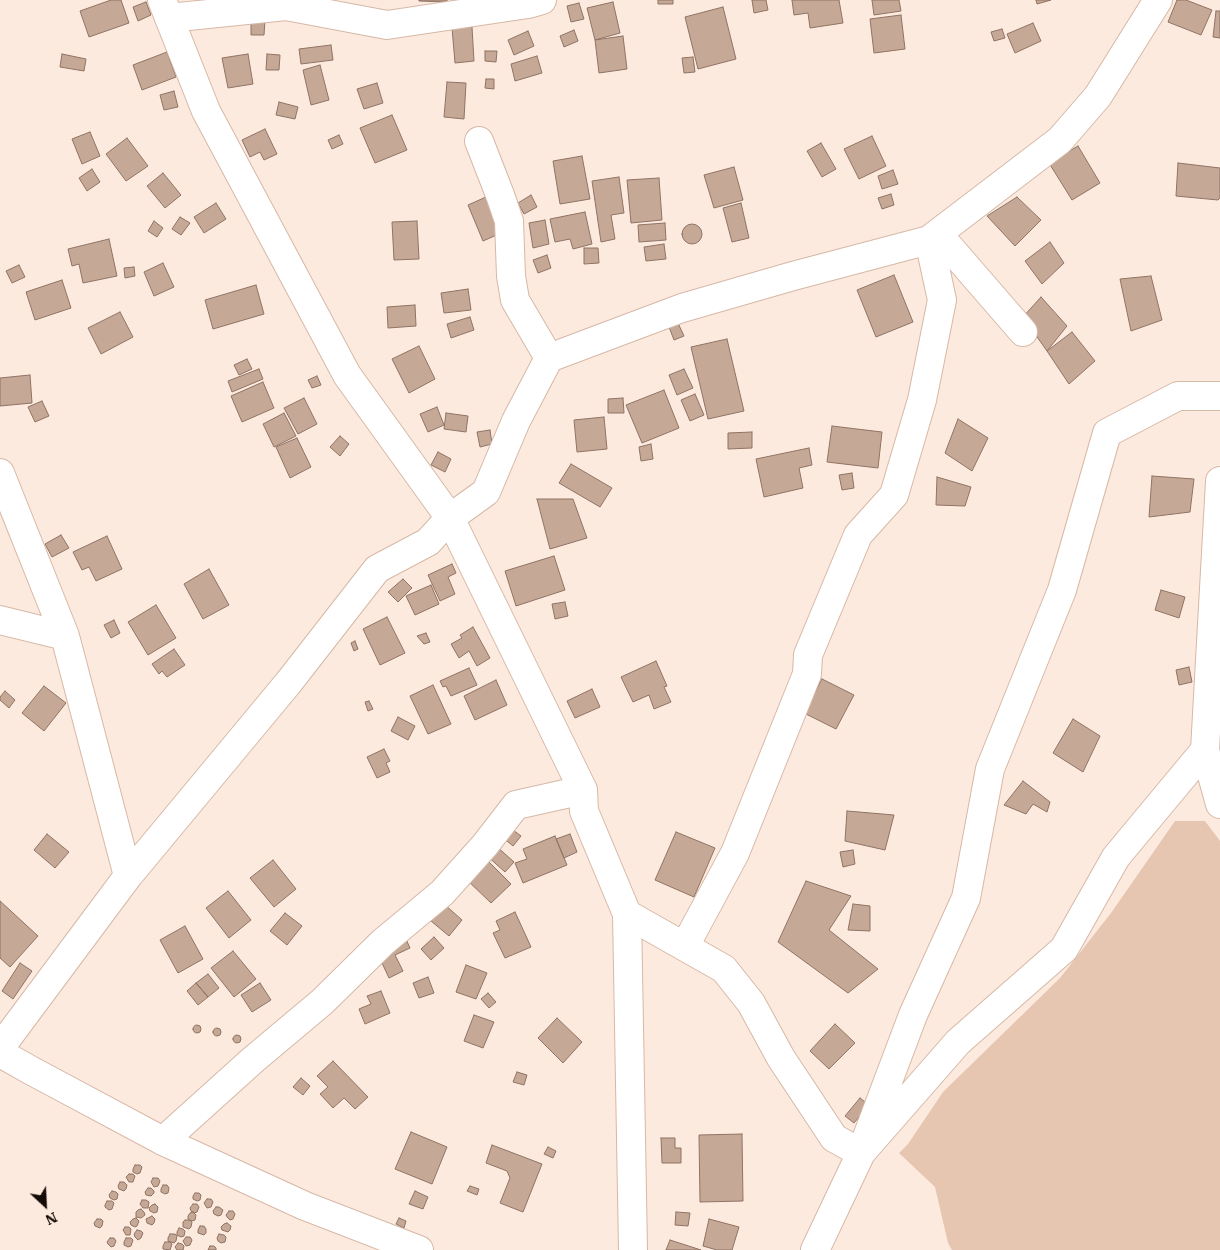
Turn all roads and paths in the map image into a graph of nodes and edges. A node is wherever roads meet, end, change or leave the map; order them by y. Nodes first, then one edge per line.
1 (1158, 0) edge
2 (532, 1) edge
3 (166, 9) edge
4 (479, 141) dead end
5 (934, 237) junction
6 (1023, 332) dead end
7 (550, 358) junction
8 (1220, 396) edge
9 (0, 473) edge
10 (1220, 481) edge
11 (450, 518) junction
12 (0, 620) edge
13 (65, 636) junction
14 (1205, 750) junction
15 (583, 790) junction
16 (1220, 804) edge
17 (128, 876) junction
18 (627, 914) junction
19 (685, 946) junction
20 (0, 1048) edge
21 (0, 1053) edge
22 (163, 1141) junction
23 (861, 1153) junction
24 (419, 1250) edge
25 (633, 1250) edge
26 (815, 1250) edge

1 - 5 street
2 - 3 street
3 - 11 street
4 - 7 street
5 - 6 street
5 - 7 street
5 - 19 street
7 - 11 street
8 - 23 street
9 - 13 street
10 - 14 street
11 - 15 street
11 - 17 street
12 - 13 street
13 - 17 street
14 - 16 street
14 - 23 street
15 - 18 street
15 - 22 street
17 - 20 street
18 - 19 street
18 - 25 street
19 - 23 street
21 - 22 street
22 - 24 street
23 - 26 street

